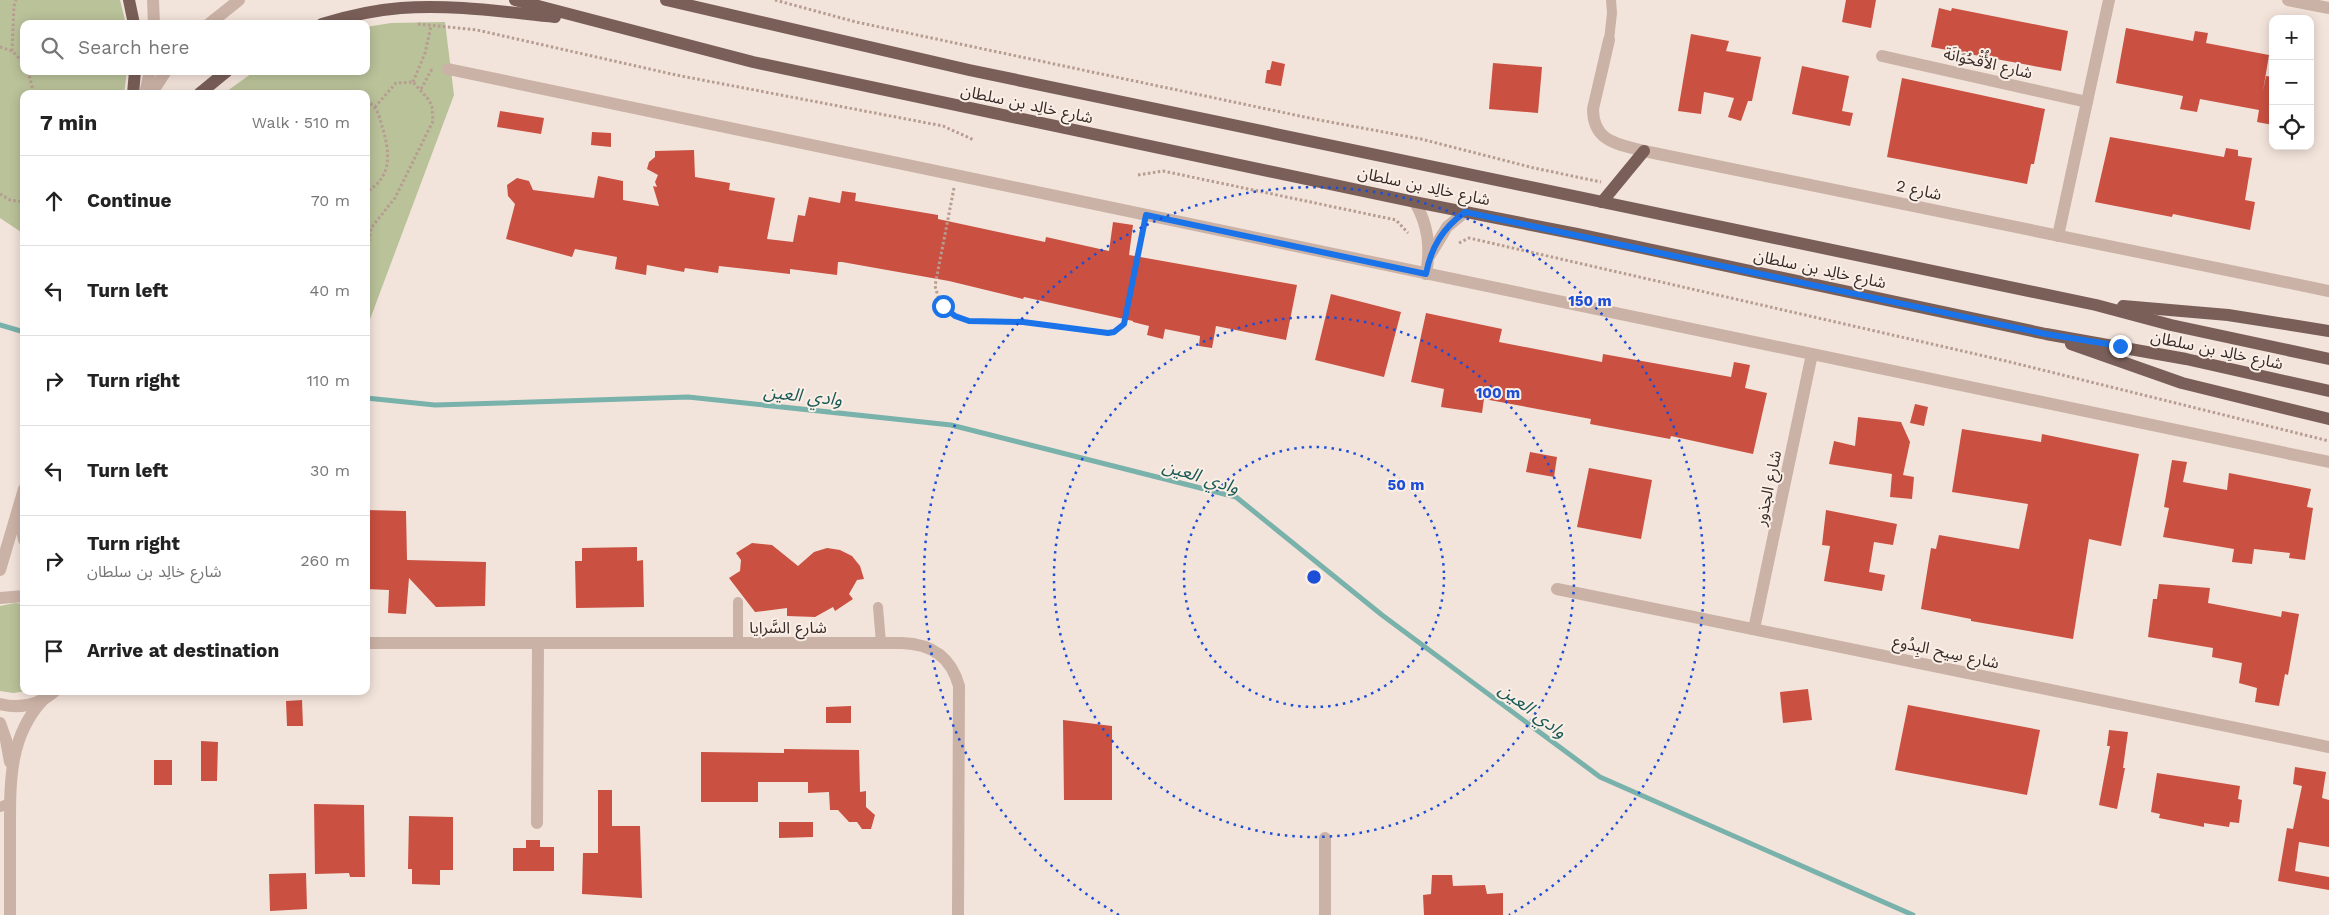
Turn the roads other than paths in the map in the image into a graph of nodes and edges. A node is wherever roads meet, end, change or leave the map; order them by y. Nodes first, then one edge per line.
1 (129, 0) edge
2 (153, 0) edge
3 (239, 0) edge
4 (515, 0) edge
5 (666, 0) edge
6 (1611, 0) edge
7 (2109, 0) edge
8 (2288, 0) edge
9 (2329, 8) edge
10 (133, 20) edge
11 (154, 20) edge
12 (214, 20) edge
13 (338, 20) edge
14 (588, 20) junction
15 (1609, 40) joint
16 (1882, 56) dead end
17 (448, 69) road end
18 (135, 75) edge
19 (149, 75) edge
20 (163, 75) edge
21 (222, 75) edge
22 (133, 90) edge
23 (146, 90) edge
24 (154, 90) edge
25 (204, 90) edge
26 (2087, 102) junction
27 (1644, 151) junction
28 (1415, 202) junction
29 (1602, 202) junction
30 (1465, 212) junction
31 (2058, 236) junction
32 (1429, 257) junction
33 (1426, 274) junction
34 (2329, 291) edge
35 (2096, 304) junction
36 (2329, 331) edge
37 (2046, 334) junction
38 (1812, 354) junction
39 (2329, 359) edge
40 (2329, 391) edge
41 (2329, 419) edge
42 (2329, 462) edge
43 (20, 502) edge
44 (18, 509) junction
45 (20, 519) edge
46 (0, 570) edge
47 (1557, 589) dead end
48 (20, 596) edge
49 (0, 598) edge
50 (738, 602) dead end
51 (878, 606) dead end
52 (1754, 629) junction
53 (370, 643) edge
54 (881, 643) junction
55 (538, 644) junction
56 (738, 644) junction
57 (50, 695) edge
58 (43, 700) junction
59 (0, 704) edge
60 (0, 723) edge
61 (2329, 748) edge
62 (11, 772) junction
63 (5, 805) edge
64 (537, 823) dead end
65 (1324, 838) dead end
66 (10, 915) edge
67 (958, 915) edge
68 (1325, 915) edge

1 - 10 main road
2 - 11 street
3 - 12 street
4 - 14 main road, شارع خالِد بن سلطان
5 - 29 main road, شارع خالِد بن سلطان
6 - 15 lane
7 - 26 street
8 - 9 street
13 - 14 main road
14 - 28 main road, شارع خالِد بن سلطان
15 - 27 street, شارع 2
16 - 26 street, شارع الأُقْحُوَانَة
17 - 33 street
18 - 22 main road
19 - 23 street
20 - 24 street
21 - 25 main road
26 - 31 street
27 - 29 main road
27 - 31 street, شارع 2
28 - 30 main road, شارع خالِد بن سلطان
28 - 32 street
29 - 35 main road, شارع خالِد بن سلطان
30 - 32 street
30 - 37 main road, شارع خالِد بن سلطان
31 - 34 street, شارع 2
32 - 33 street
33 - 38 street
35 - 36 main road
35 - 39 main road, شارع خالِد بن سلطان
37 - 40 main road, شارع خالِد بن سلطان
37 - 41 main road
38 - 42 street
38 - 52 street, شارع الجذور
43 - 44 street
44 - 45 street
44 - 46 street
47 - 52 street, شارع سِيح البِدُوع
48 - 49 street
50 - 56 lane
51 - 54 lane
52 - 61 street, شارع سِيح البِدُوع
53 - 55 street, شارع السَّرايا
54 - 56 street, شارع السَّرايا
54 - 67 street, شارع السَّرايا
55 - 56 street, شارع السَّرايا
55 - 64 street
57 - 58 street
58 - 59 street
58 - 62 street
60 - 62 street
62 - 63 street
63 - 66 street
65 - 68 street

